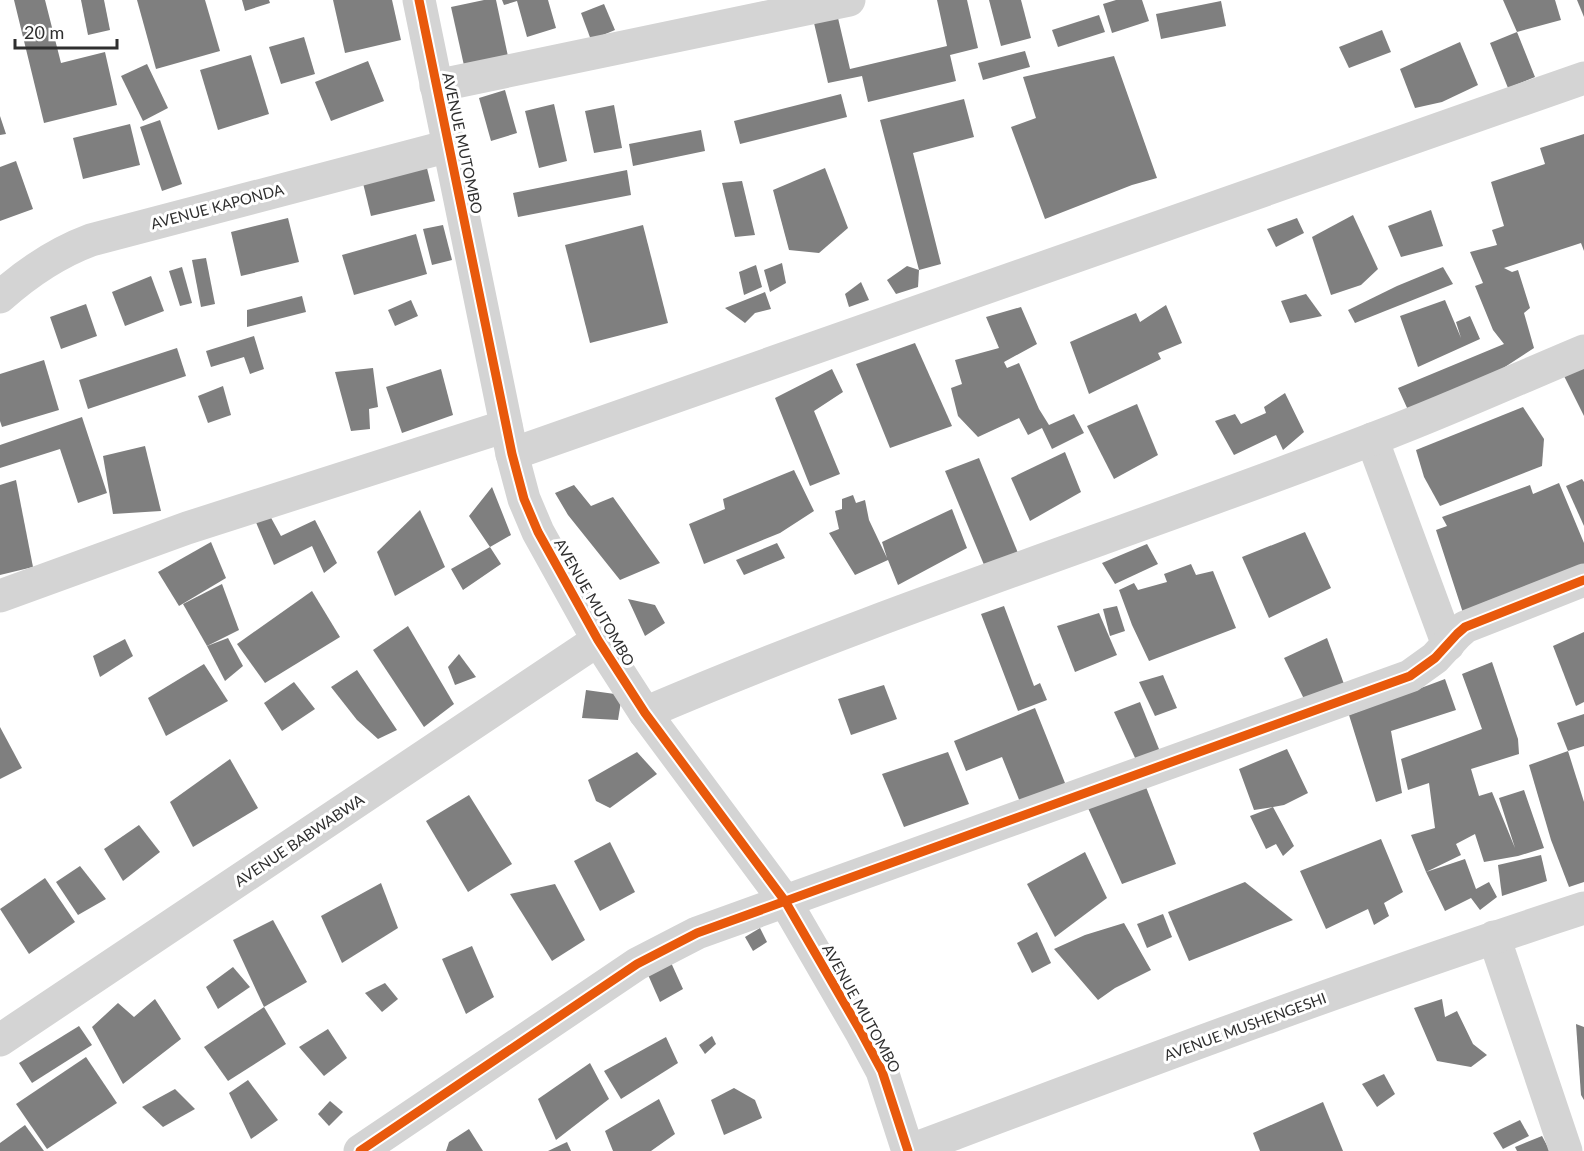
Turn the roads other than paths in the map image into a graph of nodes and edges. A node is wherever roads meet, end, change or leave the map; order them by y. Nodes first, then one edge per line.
1 (419, 0) edge
2 (849, 0) edge
3 (1584, 78) edge
4 (436, 86) junction
5 (449, 146) junction
6 (0, 297) edge
7 (1584, 351) edge
8 (1372, 439) junction
9 (509, 440) junction
10 (1584, 580) edge
11 (0, 596) edge
12 (598, 640) junction
13 (1448, 645) junction
14 (645, 713) junction
15 (785, 901) junction
16 (1584, 908) edge
17 (1494, 937) junction
18 (0, 1040) edge
19 (360, 1151) edge
20 (908, 1151) edge
21 (1566, 1151) edge

1 - 4 street, AVENUE MUTOMBO
2 - 4 street
3 - 9 street
4 - 5 street, AVENUE MUTOMBO
5 - 6 street, AVENUE KAPONDA
5 - 9 street, AVENUE MUTOMBO
7 - 8 street
8 - 13 street
8 - 14 street
9 - 11 street
9 - 12 street, AVENUE MUTOMBO
10 - 13 street
12 - 14 street, AVENUE MUTOMBO
12 - 18 street, AVENUE BABWABWA
13 - 15 street
14 - 15 street, AVENUE MUTOMBO
15 - 19 street
15 - 20 street, AVENUE MUTOMBO
16 - 17 street, AVENUE MUSHENGESHI
17 - 20 street, AVENUE MUSHENGESHI
17 - 21 street

